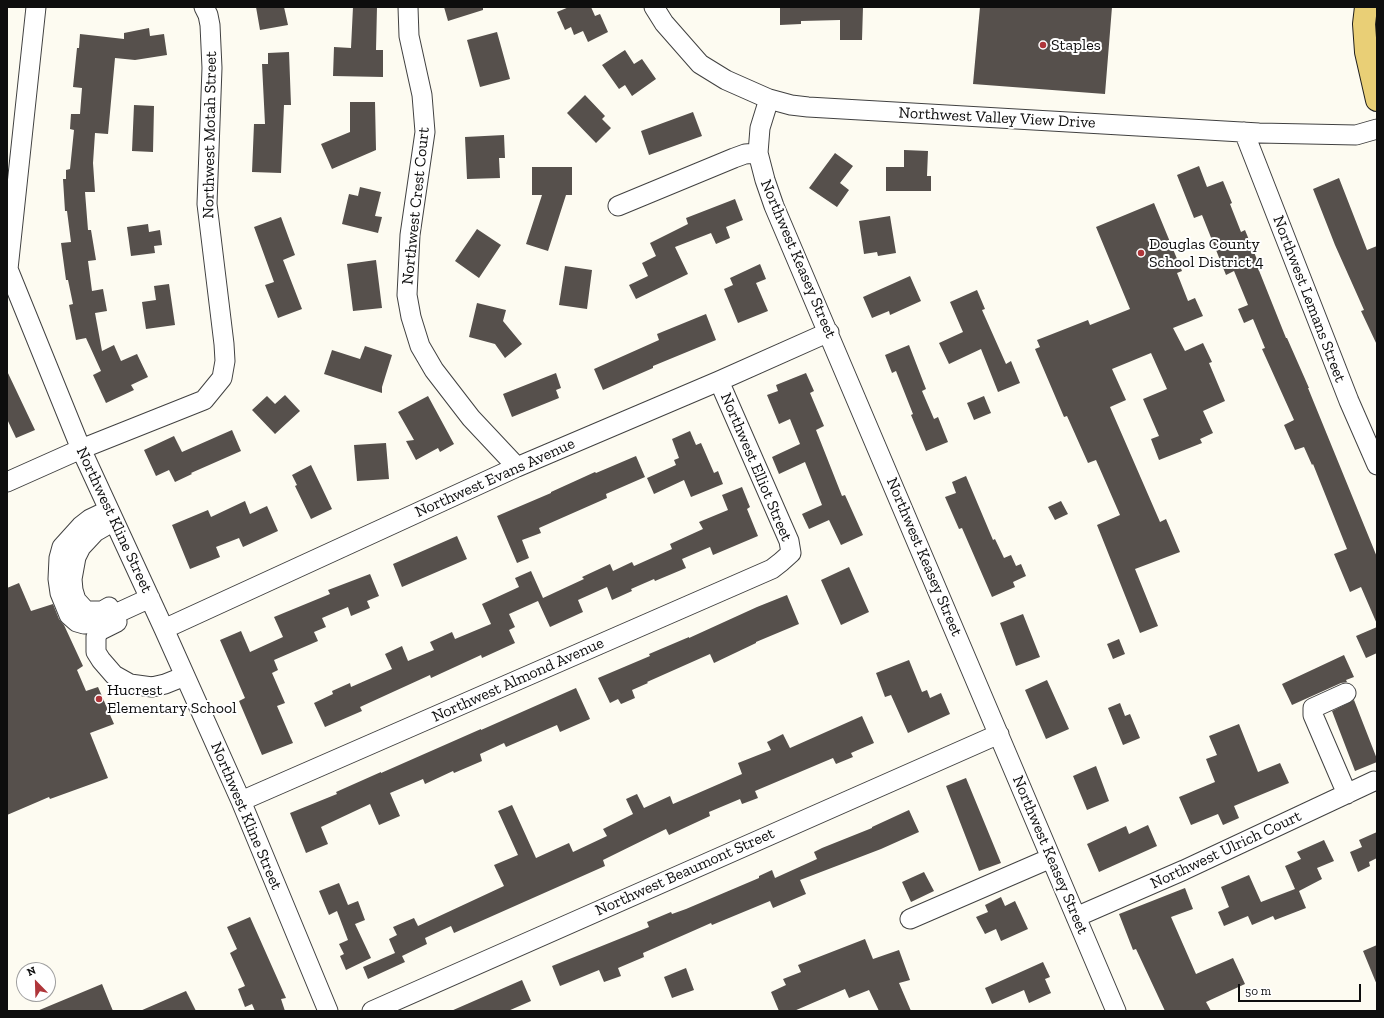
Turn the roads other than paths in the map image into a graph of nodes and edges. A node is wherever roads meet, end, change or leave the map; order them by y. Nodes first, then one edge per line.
1 (36, 7) edge
2 (204, 7) edge
3 (408, 7) edge
4 (654, 7) edge
5 (1366, 7) edge
6 (769, 99) junction
7 (1377, 100) edge
8 (1377, 129) edge
9 (1244, 132) junction
10 (758, 153) junction
11 (618, 206) dead end
12 (7, 269) edge
13 (829, 332) junction
14 (720, 381) junction
15 (81, 449) junction
16 (1377, 465) edge
17 (517, 467) junction
18 (7, 482) edge
19 (112, 516) junction
20 (791, 554) joint
21 (150, 598) junction
22 (96, 622) junction
23 (164, 629) junction
24 (188, 681) junction
25 (1346, 693) dead end
26 (999, 734) junction
27 (1374, 782) dead end
28 (1347, 794) junction
29 (241, 802) junction
30 (1051, 858) junction
31 (1076, 917) junction
32 (910, 919) dead end
33 (328, 1011) edge
34 (372, 1011) edge
35 (1116, 1011) edge

1 - 12 street, Northwest Kline Street
2 - 15 street, Northwest Motah Street
3 - 17 street, Northwest Crest Court
4 - 6 street, Northwest Valley View Drive
5 - 7 main road
6 - 9 street, Northwest Valley View Drive
6 - 10 street, Northwest Keasey Street
8 - 9 street, Northwest Valley View Drive
9 - 16 street, Northwest Lemans Street
10 - 11 street
10 - 13 street, Northwest Keasey Street
12 - 15 street, Northwest Kline Street
13 - 14 street, Northwest Evans Avenue
13 - 26 street, Northwest Keasey Street
14 - 17 street, Northwest Evans Avenue
14 - 20 street, Northwest Elliot Street
15 - 18 street
15 - 19 street, Northwest Kline Street
17 - 23 street, Northwest Evans Avenue
19 - 21 street, Northwest Kline Street
19 - 21 street
19 - 22 street
20 - 29 street, Northwest Almond Avenue
21 - 22 street
21 - 23 street, Northwest Kline Street
21 - 24 street
22 - 24 street
23 - 24 street, Northwest Kline Street
24 - 29 street, Northwest Kline Street
25 - 28 street
26 - 30 street, Northwest Keasey Street
26 - 34 street, Northwest Beaumont Street
27 - 28 street, Northwest Ulrich Court
28 - 31 street, Northwest Ulrich Court
29 - 33 street, Northwest Kline Street
30 - 31 street, Northwest Keasey Street
30 - 32 street
31 - 35 street, Northwest Keasey Street

